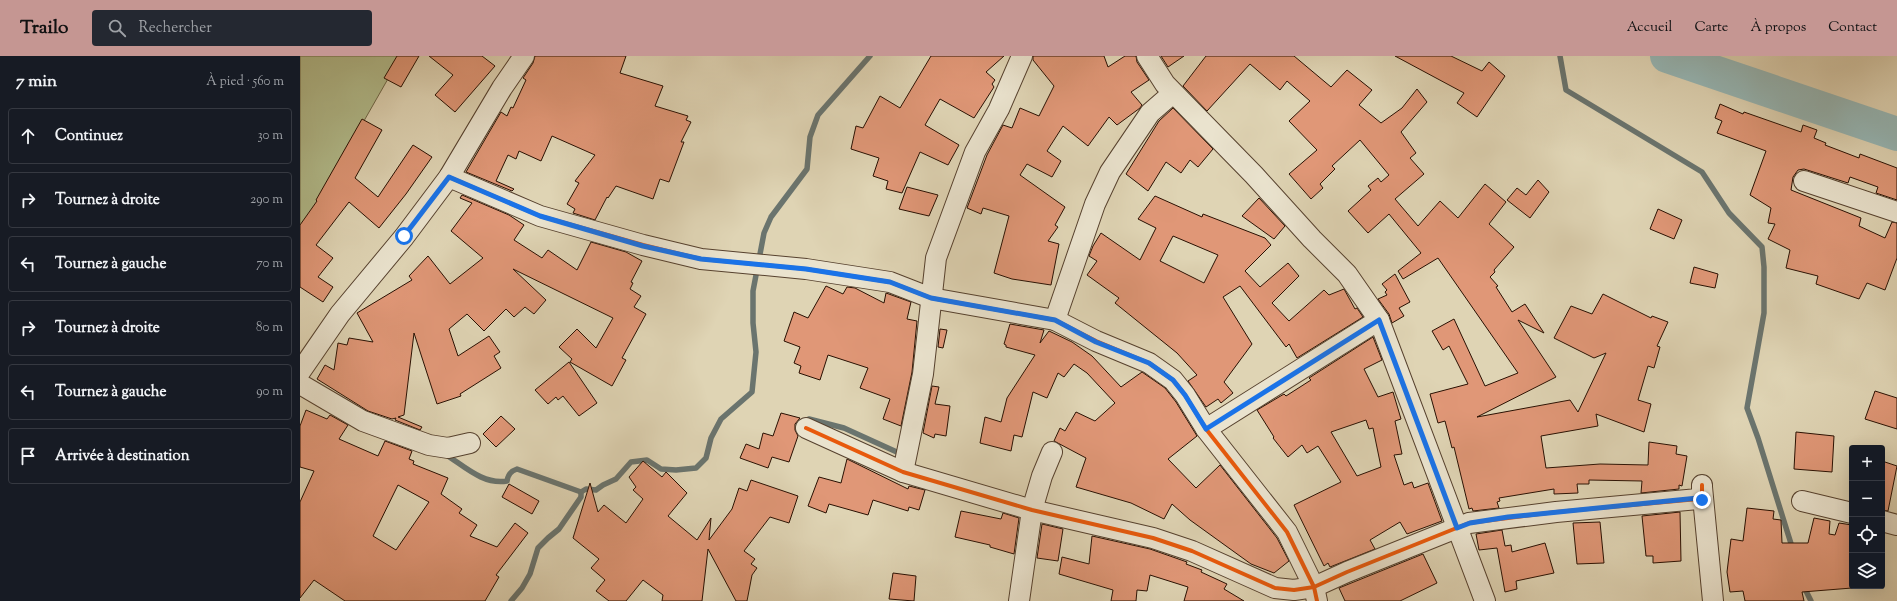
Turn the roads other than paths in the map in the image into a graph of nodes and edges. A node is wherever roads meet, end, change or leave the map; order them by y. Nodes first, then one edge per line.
1 (524, 56) edge
2 (1022, 56) edge
3 (1147, 56) edge
4 (1174, 93) junction
5 (449, 177) junction
6 (1804, 181) dead end
7 (1897, 212) edge
8 (931, 298) junction
9 (1055, 320) junction
10 (1379, 320) junction
11 (300, 372) edge
12 (300, 384) edge
13 (806, 428) dead end
14 (1206, 429) junction
15 (470, 443) dead end
16 (1052, 452) dead end
17 (903, 472) junction
18 (1802, 501) dead end
19 (1032, 510) junction
20 (1849, 512) edge
21 (1885, 522) edge
22 (1897, 525) edge
23 (1457, 528) junction
24 (1316, 594) edge
25 (1020, 601) edge
26 (1485, 601) edge
27 (1714, 601) edge

1 - 5 street
2 - 8 street
3 - 4 street
4 - 9 street
4 - 10 street
5 - 8 street
5 - 11 street
6 - 7 street
8 - 9 street
8 - 17 street
9 - 14 street
10 - 14 street
10 - 23 street
12 - 15 street
13 - 17 street
14 - 24 street
16 - 19 street
17 - 19 street
18 - 20 street
19 - 24 street
19 - 25 street
21 - 22 street
23 - 24 street
23 - 26 street
23 - 27 street

